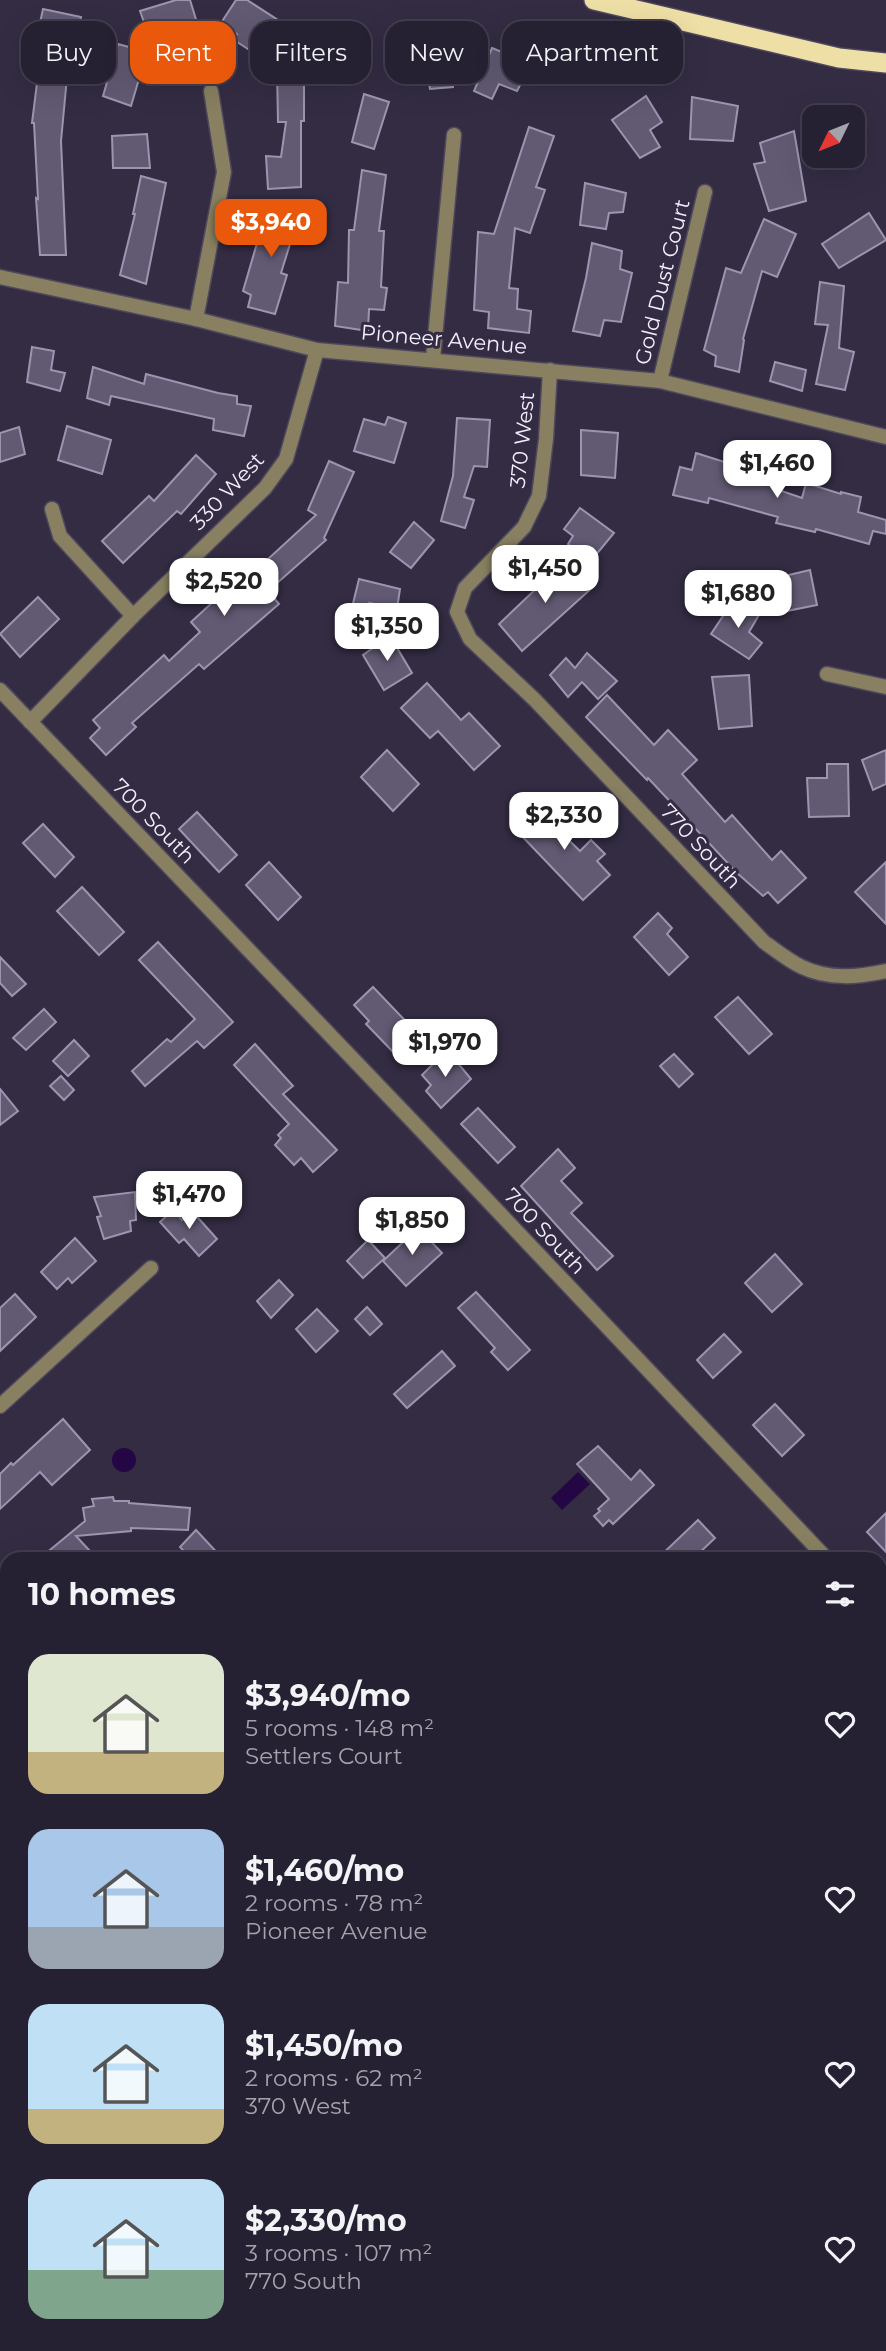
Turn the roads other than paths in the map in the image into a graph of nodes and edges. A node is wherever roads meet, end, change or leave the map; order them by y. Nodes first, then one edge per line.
1 (594, 0) edge
2 (886, 63) edge
3 (211, 91) dead end
4 (454, 135) dead end
5 (705, 192) dead end
6 (0, 277) edge
7 (196, 319) junction
8 (317, 350) junction
9 (433, 359) junction
10 (550, 370) junction
11 (660, 381) junction
12 (886, 437) edge
13 (52, 509) dead end
14 (457, 612) joint
15 (133, 616) junction
16 (827, 674) dead end
17 (886, 687) edge
18 (0, 691) edge
19 (30, 722) junction
20 (886, 971) edge
21 (151, 1268) dead end
22 (0, 1406) edge
23 (820, 1552) edge

1 - 2 highway
3 - 7 street
4 - 9 street
5 - 11 street, Gold Dust Court
6 - 7 street, Pioneer Avenue
7 - 8 street, Pioneer Avenue
8 - 9 street, Pioneer Avenue
8 - 15 street, 330 West
9 - 10 street, Pioneer Avenue
10 - 11 street, Pioneer Avenue
10 - 14 street, 370 West
11 - 12 street, Pioneer Avenue
13 - 15 street
14 - 20 street, 770 South
15 - 19 street, 330 West
16 - 17 street
18 - 19 street, 700 South
19 - 23 street, 700 South
21 - 22 street

